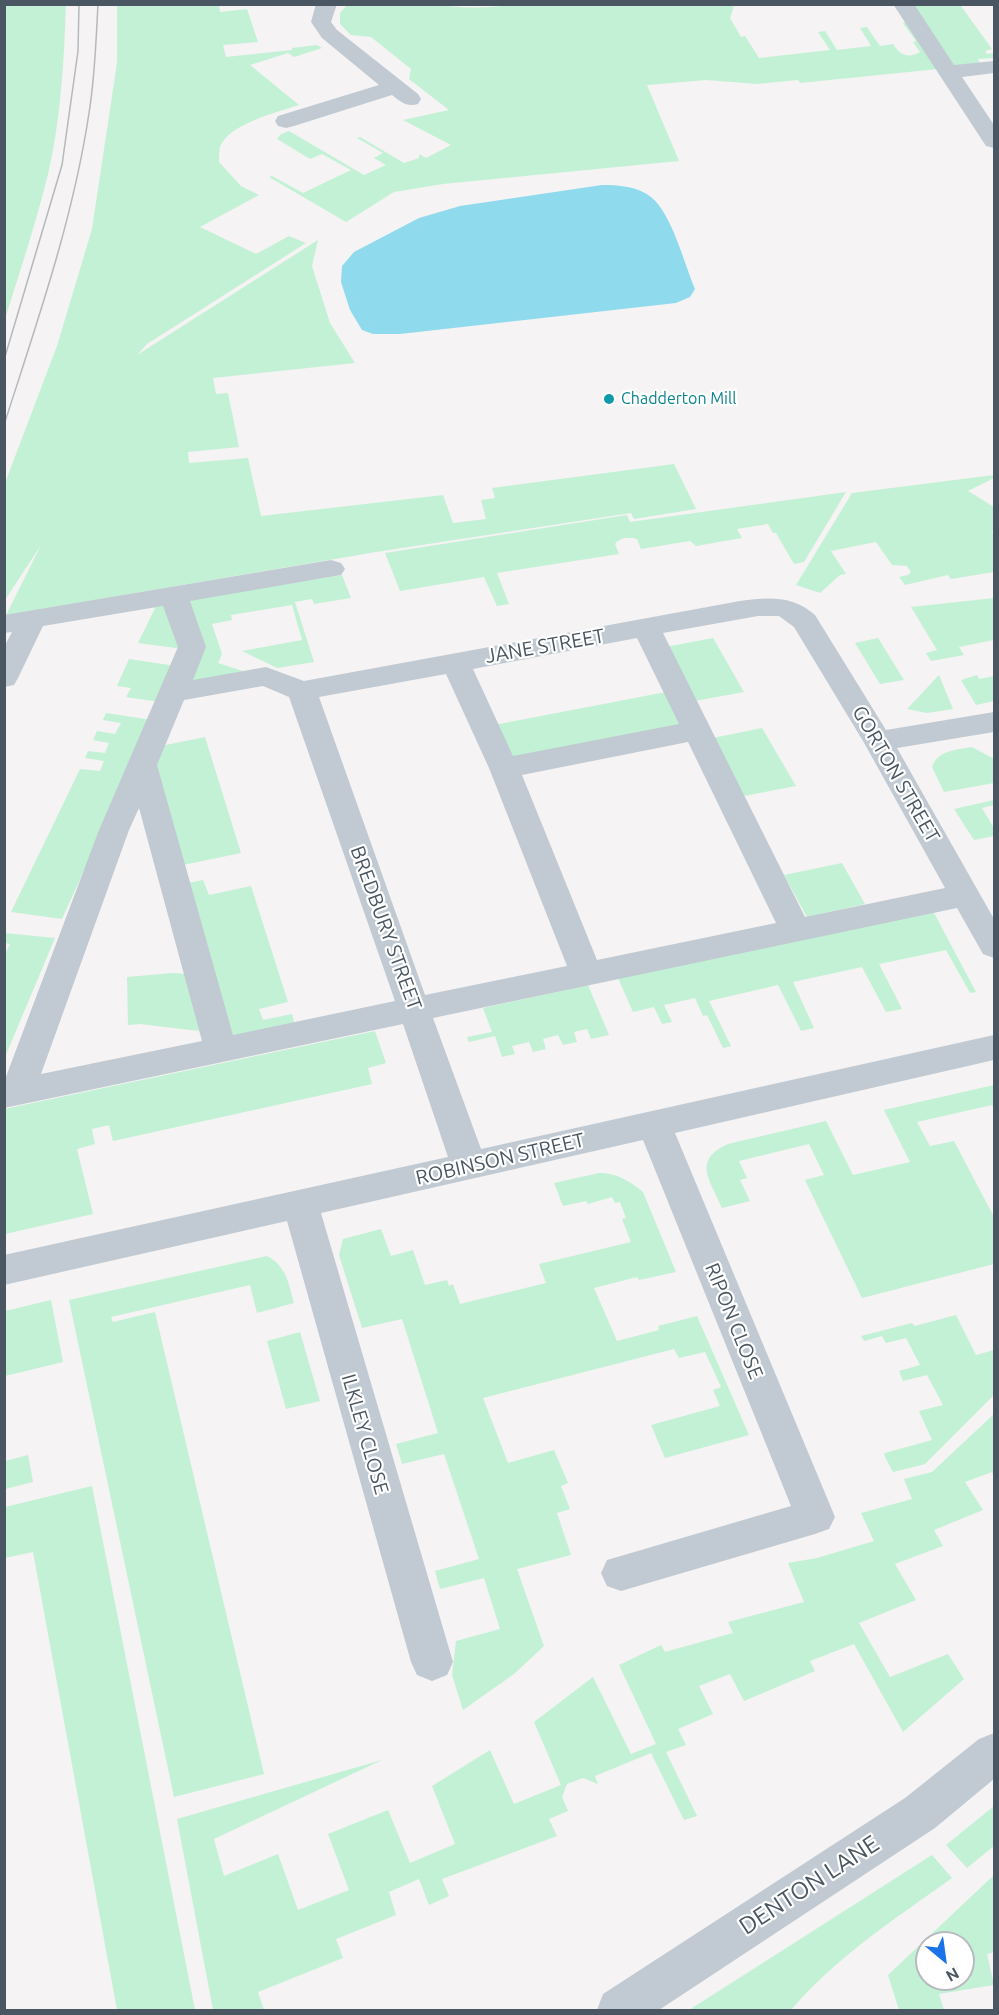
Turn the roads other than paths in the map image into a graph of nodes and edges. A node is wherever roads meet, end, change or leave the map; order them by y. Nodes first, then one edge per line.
1 (327, 4) edge
2 (903, 4) edge
3 (994, 67) edge
4 (948, 72) junction
5 (286, 121) dead end
6 (994, 141) edge
7 (331, 569) dead end
8 (174, 596) junction
9 (789, 609) joint
10 (18, 622) edge
11 (646, 628) junction
12 (455, 662) junction
13 (4, 678) edge
14 (172, 690) junction
15 (302, 691) junction
16 (994, 722) edge
17 (696, 731) junction
18 (878, 741) junction
19 (142, 766) junction
20 (504, 768) junction
21 (964, 895) junction
22 (796, 930) junction
23 (994, 946) edge
24 (586, 974) junction
25 (416, 1010) junction
26 (994, 1048) edge
27 (221, 1050) junction
28 (11, 1094) edge
29 (654, 1124) junction
30 (469, 1166) junction
31 (301, 1205) junction
32 (4, 1270) edge
33 (621, 1573) dead end
34 (432, 1662) dead end
35 (994, 1753) edge
36 (619, 2010) edge

1 - 5 street
2 - 4 street
3 - 4 street
4 - 6 street
7 - 8 street
8 - 10 street
8 - 14 street
9 - 11 street, JANE STREET
9 - 18 street, GORTON STREET
10 - 13 street
11 - 12 street, JANE STREET
11 - 17 street
12 - 15 street, JANE STREET
12 - 20 street
14 - 15 street
14 - 19 street
15 - 25 street, BREDBURY STREET
16 - 18 street
17 - 20 street
17 - 22 street
18 - 21 street, GORTON STREET
19 - 27 street
19 - 28 street
20 - 24 street
21 - 22 street
21 - 23 street, GORTON STREET
22 - 24 street
24 - 25 street
25 - 27 street
25 - 30 street, BREDBURY STREET
26 - 29 street, ROBINSON STREET
27 - 28 street
29 - 30 street, ROBINSON STREET
29 - 33 street, RIPON CLOSE
30 - 31 street, ROBINSON STREET
31 - 32 street, ROBINSON STREET
31 - 34 street, ILKLEY CLOSE
35 - 36 street, DENTON LANE

